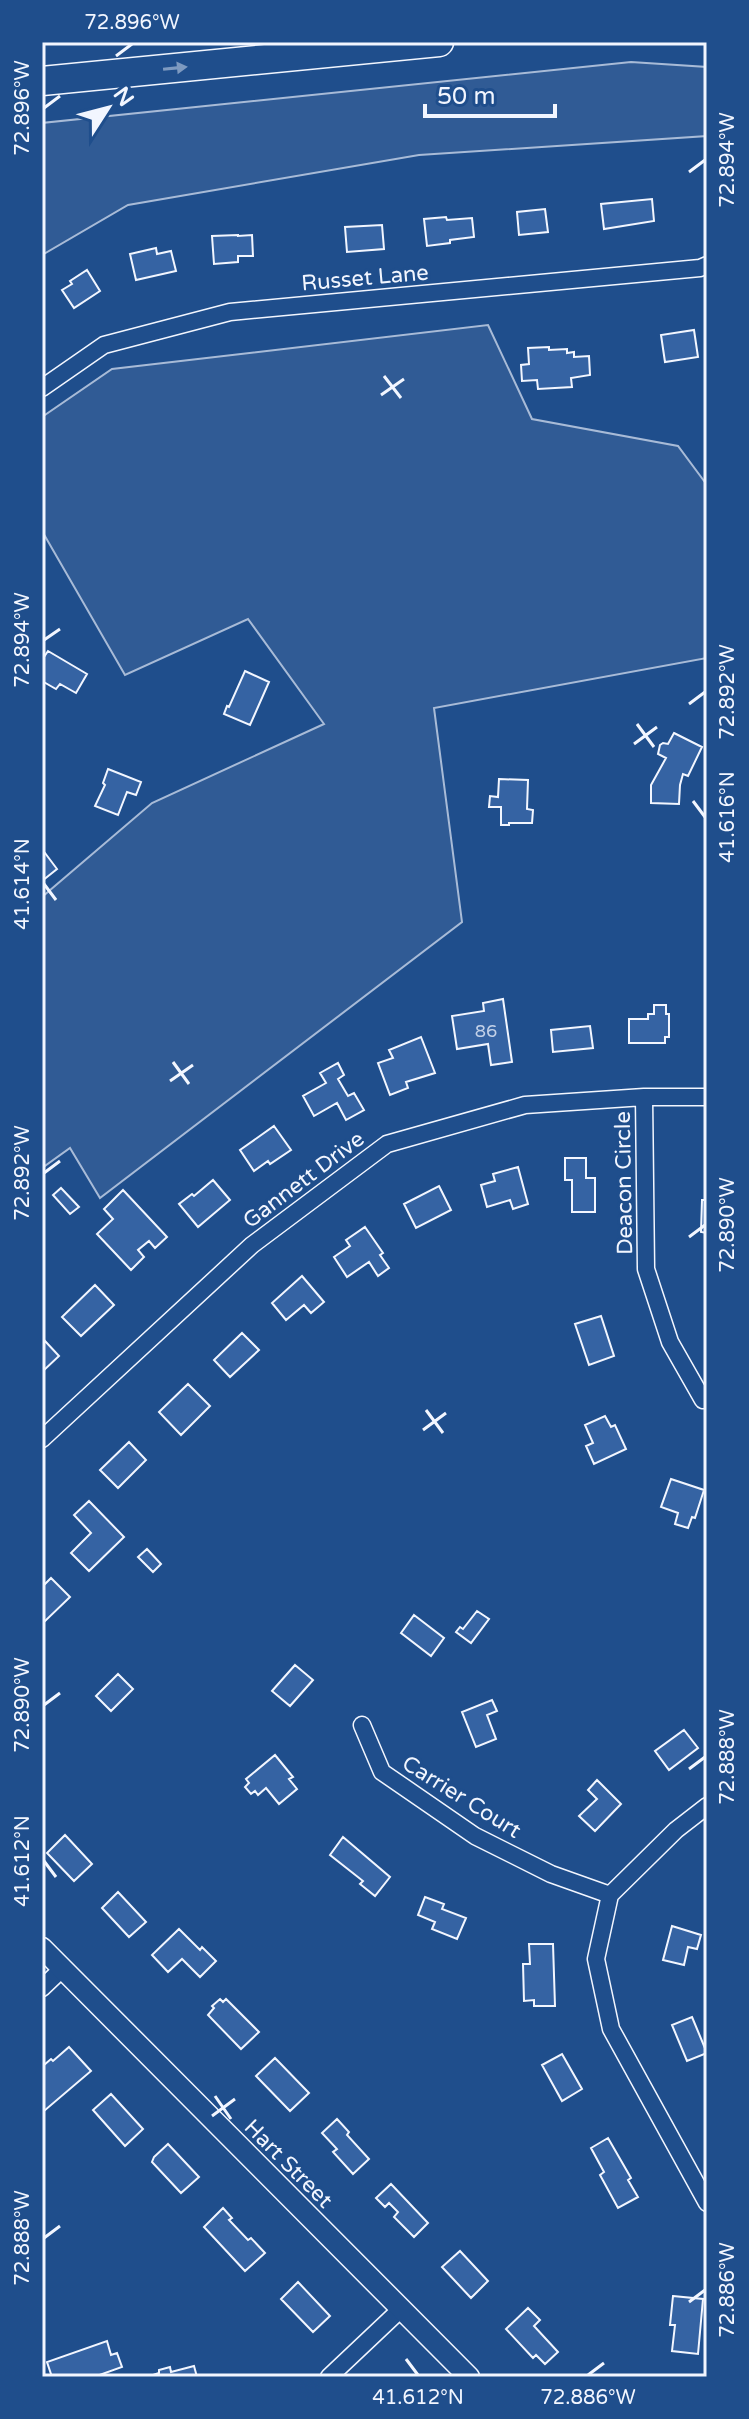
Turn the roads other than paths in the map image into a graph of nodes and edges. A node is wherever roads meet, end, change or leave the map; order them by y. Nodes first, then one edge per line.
1 (439, 42) edge
2 (42, 81) edge
3 (707, 265) edge
4 (42, 388) edge
5 (644, 1097) junction
6 (707, 1097) edge
7 (703, 1400) dead end
8 (42, 1439) edge
9 (362, 1725) dead end
10 (707, 1806) edge
11 (610, 1895) junction
12 (42, 1948) edge
13 (62, 1969) junction
14 (42, 1988) edge
15 (707, 2203) edge
16 (401, 2309) junction
17 (329, 2377) edge
18 (469, 2377) edge

2 -> 1 highway
3 - 4 street, Russet Lane
5 - 6 street, Gannett Drive
5 - 7 street, Deacon Circle
5 - 8 street, Gannett Drive
9 - 11 street, Carrier Court
10 - 11 street
11 - 15 street
12 - 13 street, Hart Street
13 - 14 street
13 - 16 street, Hart Street
16 - 17 street
16 - 18 street, Hart Street

